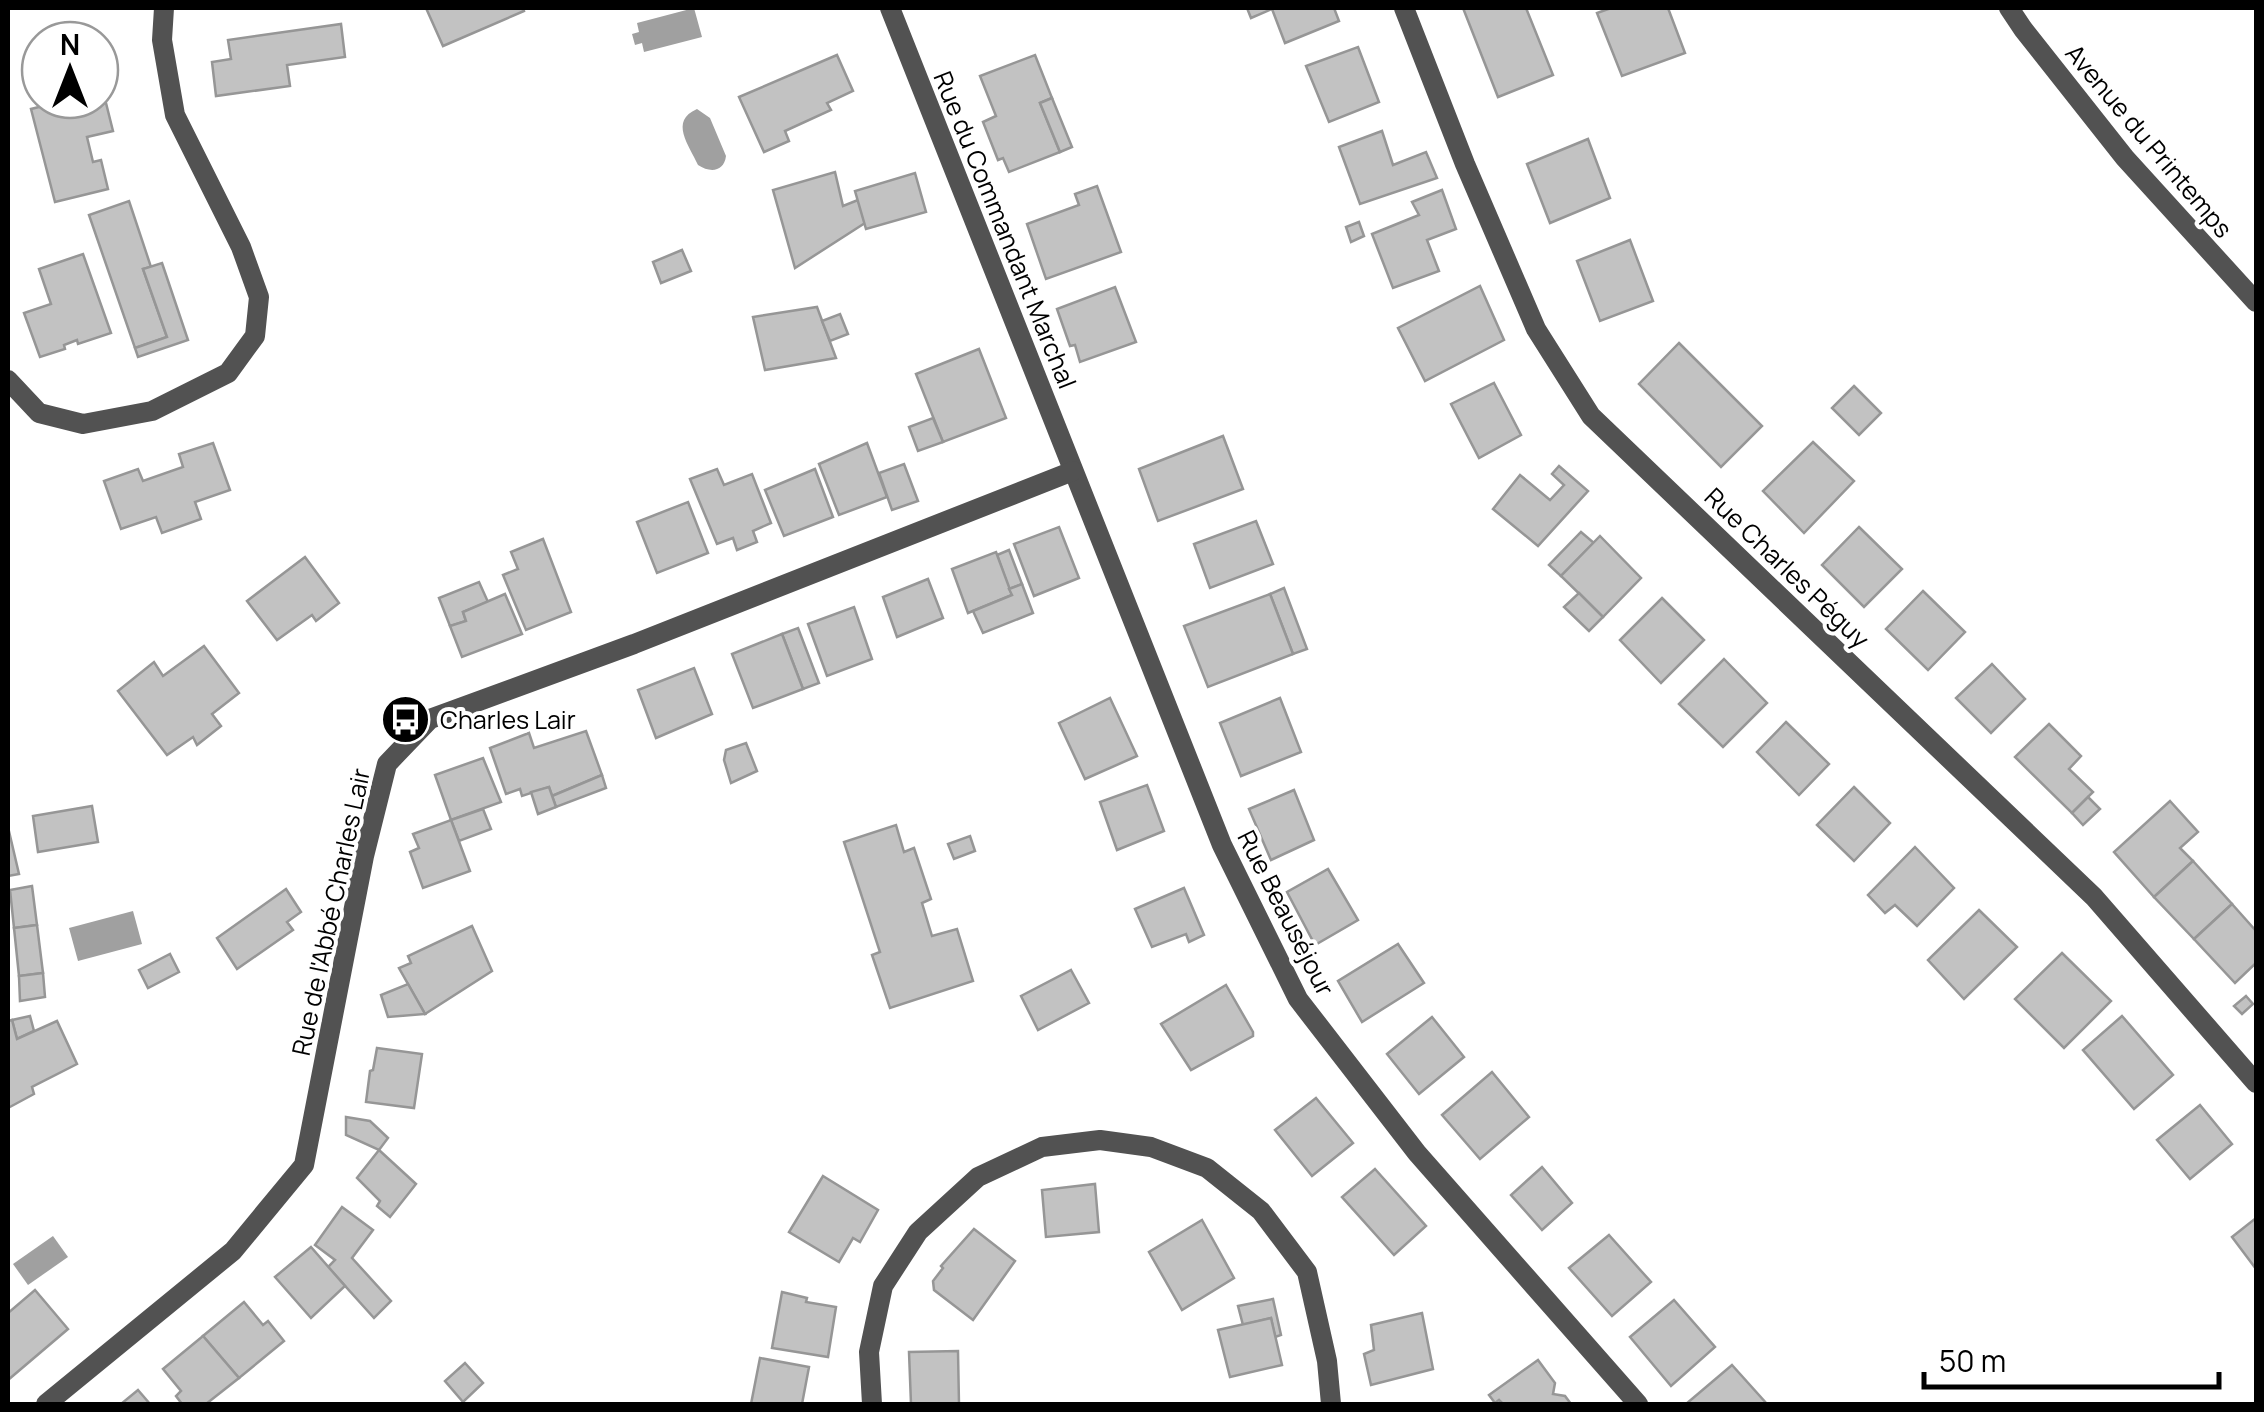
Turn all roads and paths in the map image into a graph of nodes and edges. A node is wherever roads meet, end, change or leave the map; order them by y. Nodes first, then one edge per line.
1 (164, 8) edge
2 (890, 8) edge
3 (1404, 8) edge
4 (2009, 8) edge
5 (2256, 302) edge
6 (8, 380) edge
7 (1073, 472) junction
8 (2256, 1083) edge
9 (46, 1404) edge
10 (872, 1404) edge
11 (1332, 1404) edge
12 (1638, 1404) edge

1 - 6 street
2 - 7 street, Rue du Commandant Marchal
3 - 8 street, Rue Charles Péguy
4 - 5 street, Avenue du Printemps
7 - 9 street, Rue de l'Abbé Charles Lair
7 - 12 street, Rue Beauséjour
10 - 11 street

